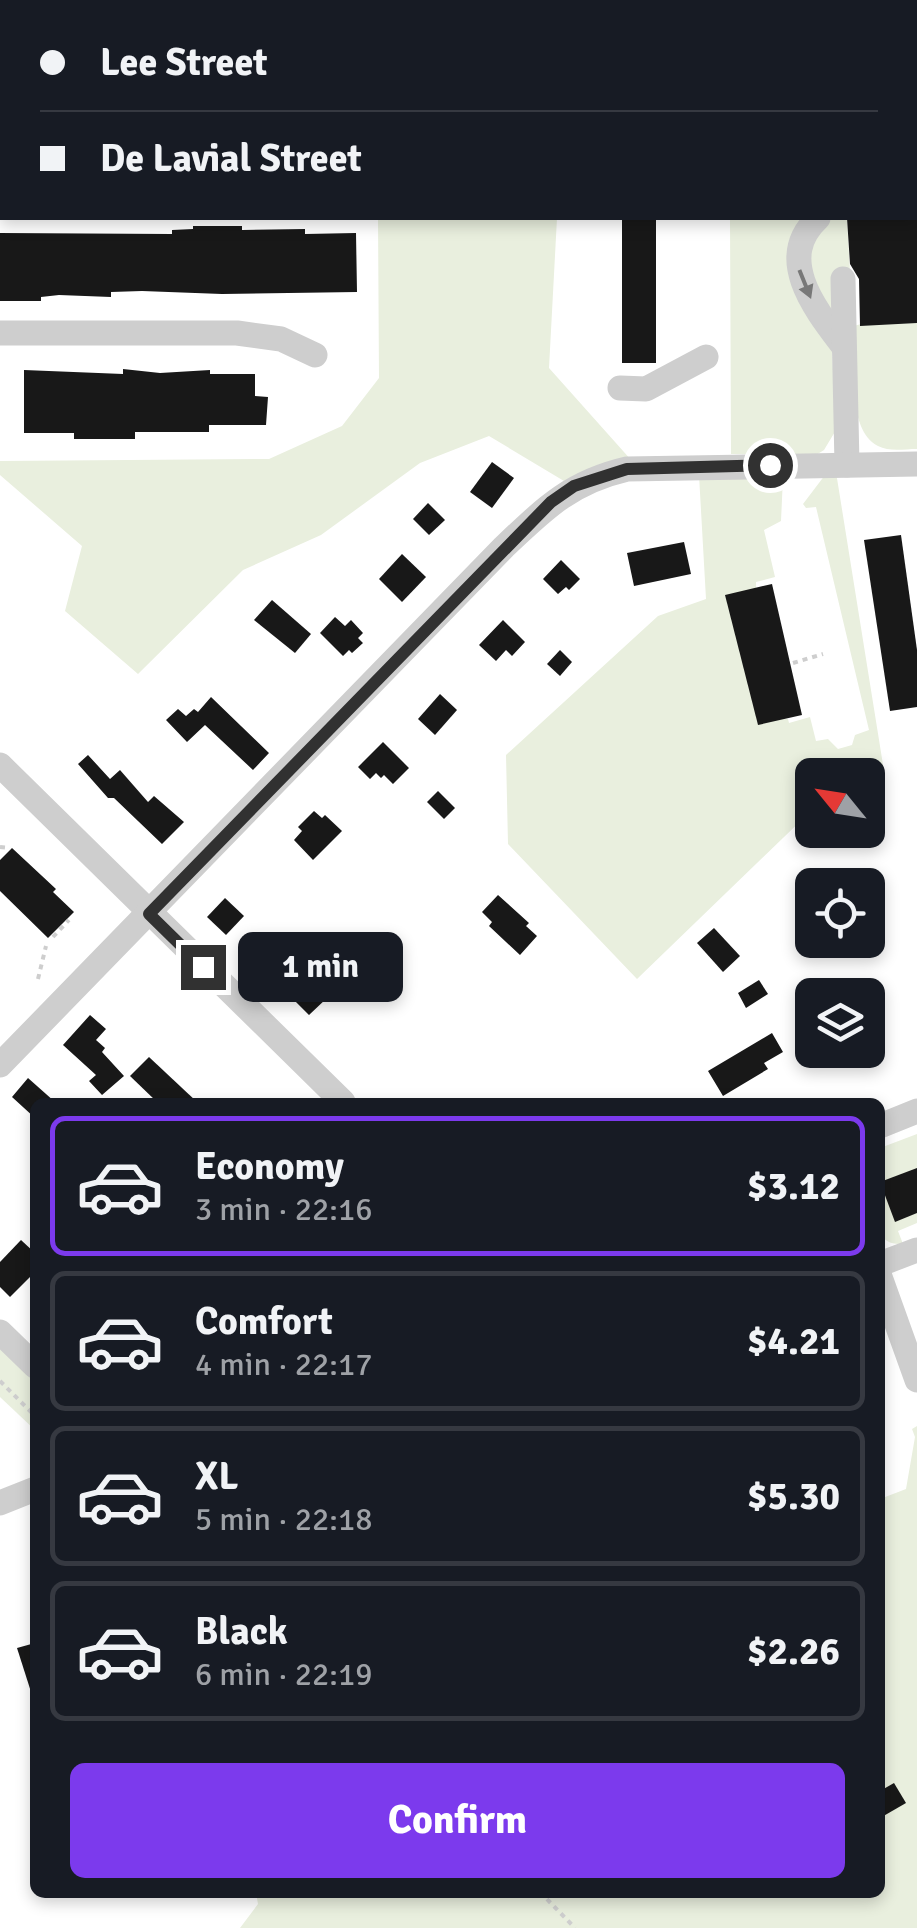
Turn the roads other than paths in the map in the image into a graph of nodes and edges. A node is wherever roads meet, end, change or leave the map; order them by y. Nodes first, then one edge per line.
1 (816, 220) edge
2 (843, 279) dead end
3 (0, 334) edge
4 (844, 348) junction
5 (315, 355) dead end
6 (706, 356) dead end
7 (620, 388) dead end
8 (917, 464) edge
9 (846, 465) junction
10 (0, 765) edge
11 (149, 914) junction
12 (0, 1065) edge
13 (338, 1098) edge
14 (917, 1112) edge
15 (885, 1124) edge
16 (917, 1250) edge
17 (885, 1262) edge
18 (885, 1285) edge
19 (907, 1320) edge
20 (0, 1332) edge
21 (30, 1361) edge
22 (917, 1380) edge
23 (30, 1491) edge
24 (0, 1503) edge

1 -> 4 street
2 - 4 street
3 - 5 street
4 - 9 street
6 - 7 street
8 - 9 street
9 - 11 street
10 - 11 street
11 - 12 street
11 - 13 street
14 - 15 street
16 - 17 street
18 - 19 street
19 - 22 street
20 - 21 street
23 - 24 street

